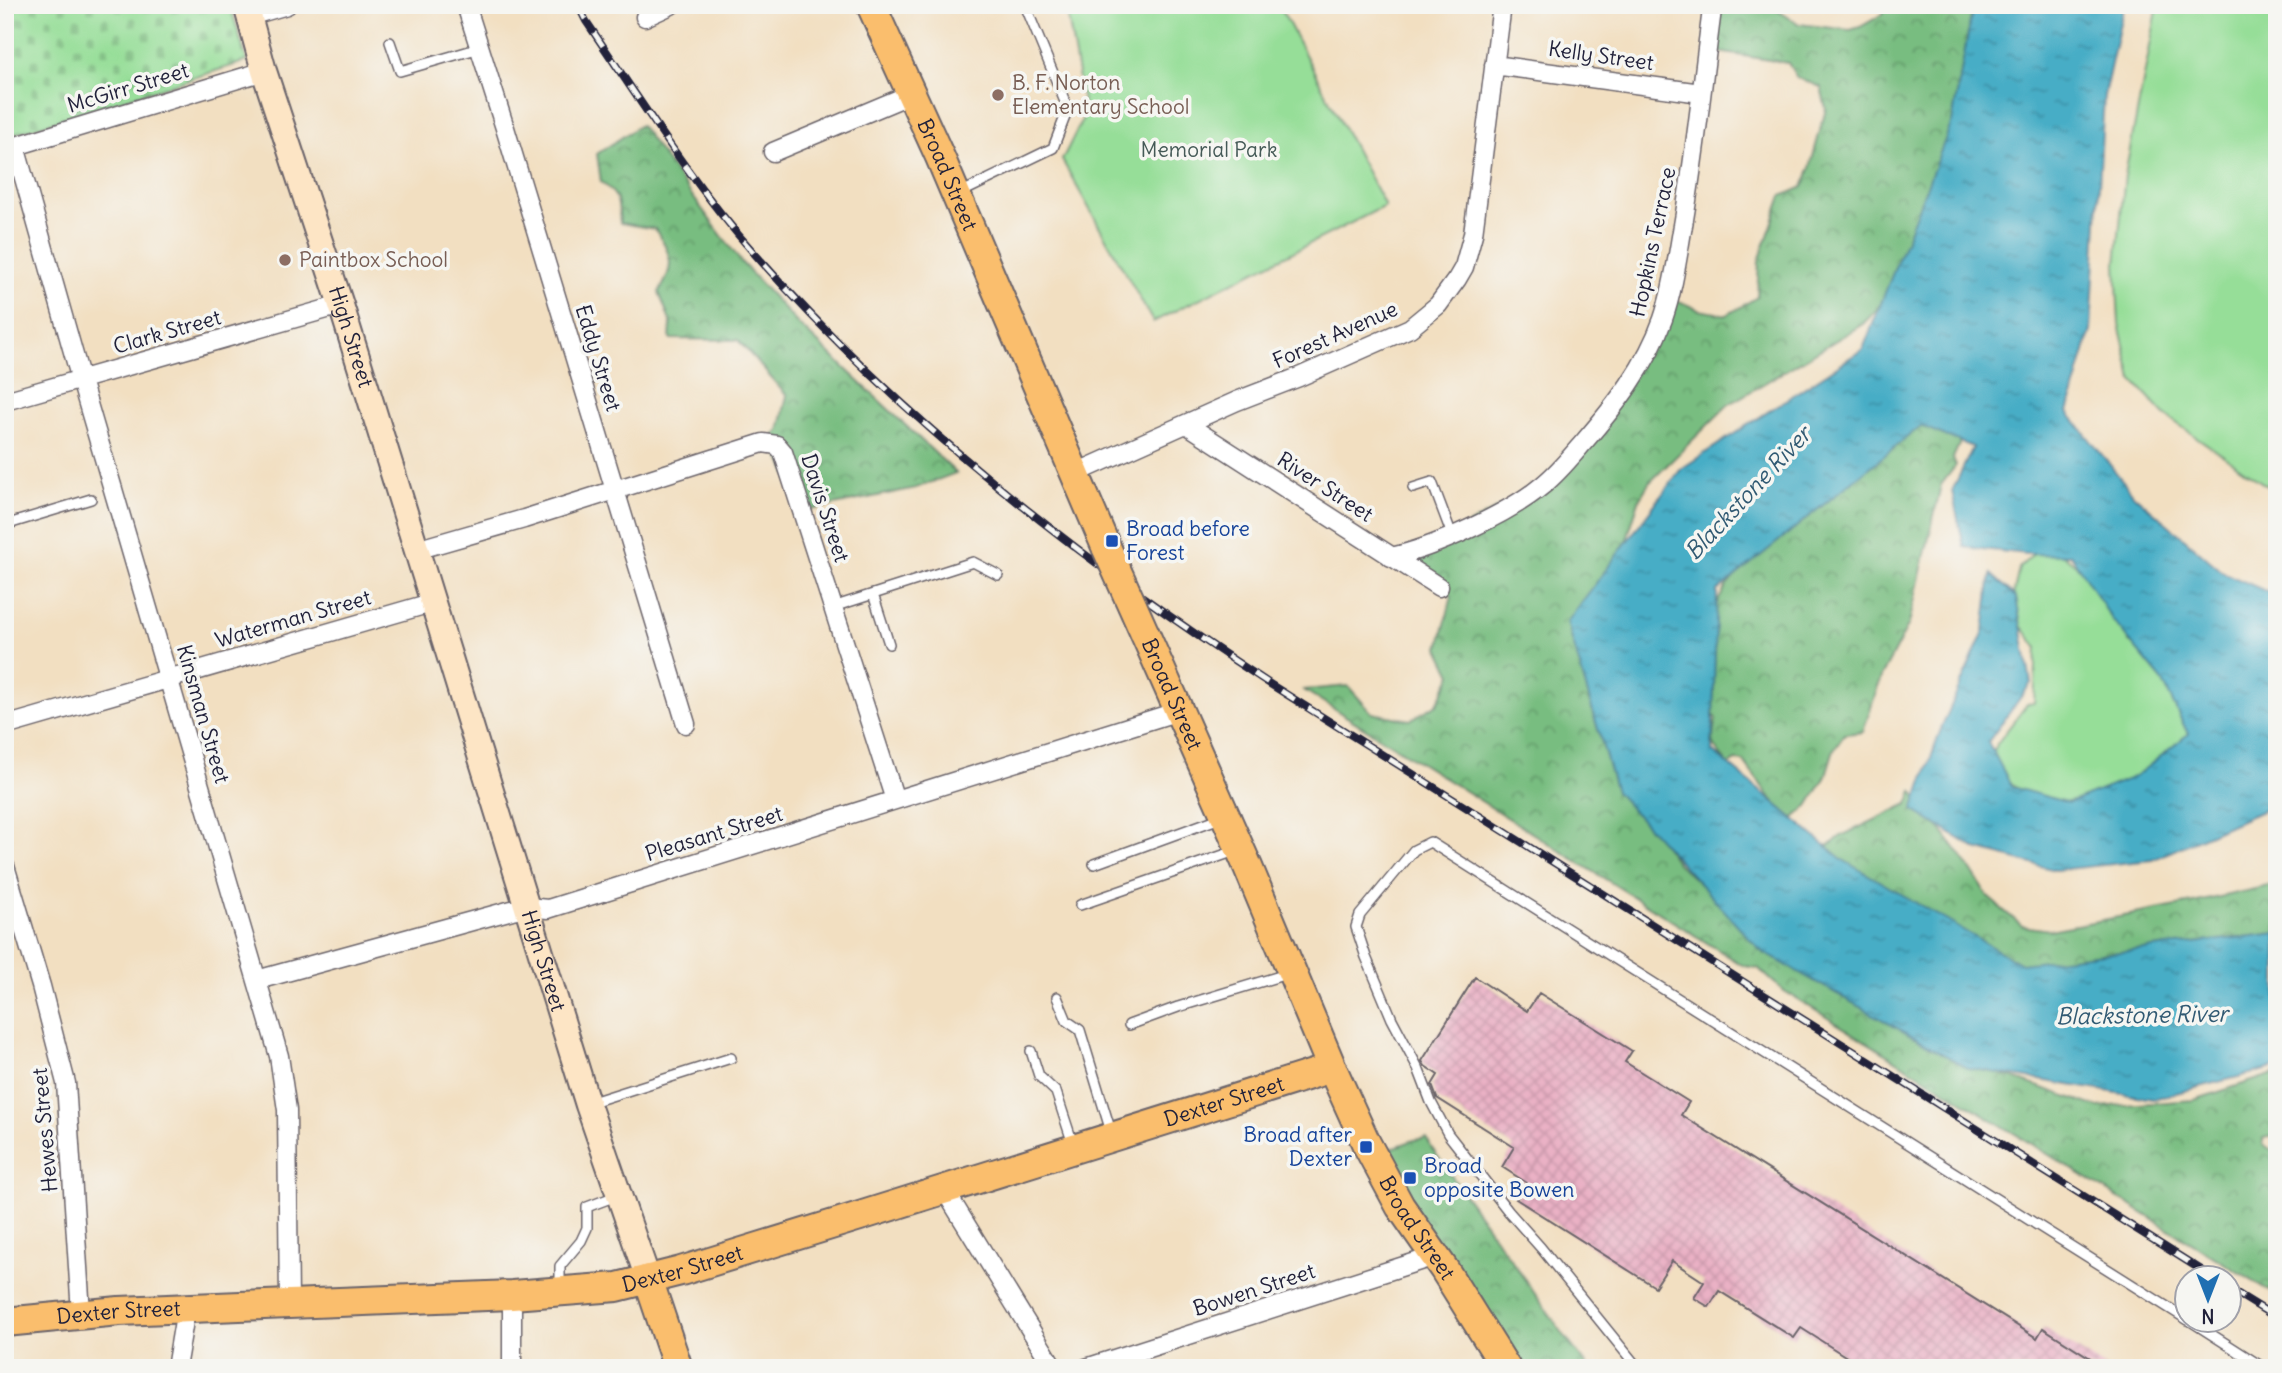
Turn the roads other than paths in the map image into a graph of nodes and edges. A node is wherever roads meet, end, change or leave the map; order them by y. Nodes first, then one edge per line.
1 (287, 5) edge
2 (466, 5) edge
3 (671, 5) edge
4 (1025, 5) edge
5 (1502, 5) edge
6 (876, 8) edge
7 (1712, 10) dead end
8 (247, 11) edge
9 (645, 17) dead end
10 (390, 42) dead end
11 (480, 48) junction
12 (1494, 65) junction
13 (264, 71) junction
14 (1701, 93) junction
15 (911, 94) junction
16 (10, 148) edge
17 (773, 152) dead end
18 (956, 195) junction
19 (341, 305) junction
20 (80, 380) junction
21 (5, 401) edge
22 (1186, 424) junction
23 (1076, 473) junction
24 (1413, 488) dead end
25 (614, 491) junction
26 (91, 499) dead end
27 (5, 525) edge
28 (1452, 535) junction
29 (416, 550) junction
30 (1391, 557) junction
31 (999, 575) dead end
32 (1439, 587) dead end
33 (873, 594) junction
34 (432, 603) junction
35 (833, 607) junction
36 (889, 644) dead end
37 (169, 679) junction
38 (1180, 711) junction
39 (685, 724) dead end
40 (5, 726) edge
41 (895, 800) junction
42 (1225, 816) junction
43 (1240, 849) junction
44 (1094, 863) dead end
45 (5, 866) edge
46 (1080, 905) dead end
47 (527, 907) junction
48 (1292, 973) junction
49 (257, 980) junction
50 (1057, 997) dead end
51 (1129, 1025) dead end
52 (1031, 1051) dead end
53 (731, 1058) dead end
54 (1332, 1068) junction
55 (587, 1103) junction
56 (1112, 1137) junction
57 (1074, 1149) junction
58 (944, 1189) junction
59 (618, 1195) junction
60 (1435, 1256) junction
61 (648, 1279) junction
62 (560, 1292) junction
63 (512, 1296) junction
64 (289, 1303) junction
65 (186, 1309) junction
66 (2174, 1311) edge
67 (81, 1313) junction
68 (5, 1322) edge
69 (2210, 1334) edge
70 (176, 1368) edge
71 (512, 1368) edge
72 (678, 1368) edge
73 (1054, 1368) edge
74 (1086, 1368) edge
75 (1506, 1368) edge
76 (1638, 1368) edge
77 (2264, 1368) edge

1 - 8 street
2 - 11 street, Eddy Street
3 - 9 street
4 - 18 lane
5 - 12 street, Forest Avenue
6 - 15 main road, Broad Street
7 - 14 street, Hopkins Terrace
8 - 13 street, High Street
10 - 11 lane
11 - 25 street, Eddy Street
12 - 14 street, Kelly Street
12 - 22 street, Forest Avenue
13 - 16 street, McGirr Street
13 - 19 street, High Street
14 - 28 street, Hopkins Terrace
15 - 17 street
15 - 18 main road, Broad Street
16 - 20 street, Kinsman Street
18 - 23 main road, Broad Street
19 - 20 street, Clark Street
19 - 29 street, High Street
20 - 21 street, Clark Street
20 - 37 street, Kinsman Street
22 - 23 street, Forest Avenue
22 - 30 street, River Street
23 - 38 main road, Broad Street, bridge
24 - 28 lane
25 - 29 street, Davis Street
25 - 35 street, Davis Street
25 - 39 street, Eddy Street
26 - 27 lane
28 - 30 street, Hopkins Terrace
29 - 34 street, High Street
30 - 32 street, River Street
31 - 33 lane
33 - 35 lane
33 - 36 lane
34 - 37 street, Waterman Street
34 - 47 street, High Street
35 - 41 street, Davis Street
37 - 40 street, Waterman Street
37 - 49 street, Kinsman Street
38 - 41 street, Pleasant Street
38 - 42 main road, Broad Street
41 - 47 street, Pleasant Street
42 - 43 main road, Broad Street
42 - 44 lane
43 - 46 lane
43 - 48 main road, Broad Street
45 - 67 street, Hewes Street
47 - 49 street, Pleasant Street
47 - 55 street, High Street
48 - 51 lane
48 - 54 main road, Broad Street
49 - 64 street, Kinsman Street
50 - 56 lane
52 - 57 lane
53 - 55 lane
54 - 56 main road, Dexter Street
54 - 60 main road, Broad Street
55 - 59 street, High Street
56 - 57 main road, Dexter Street
57 - 58 main road, Dexter Street
58 - 61 main road, Dexter Street
58 - 73 street
59 - 61 street, High Street
59 - 62 lane
60 - 74 street, Bowen Street
60 - 75 main road, Broad Street
61 - 62 main road, Dexter Street
61 - 72 main road, High Street
62 - 63 main road, Dexter Street
63 - 64 main road, Dexter Street
63 - 71 street
64 - 65 main road, Dexter Street
65 - 67 main road, Dexter Street
65 - 70 street
66 - 76 lane
67 - 68 main road, Dexter Street
69 - 77 lane

